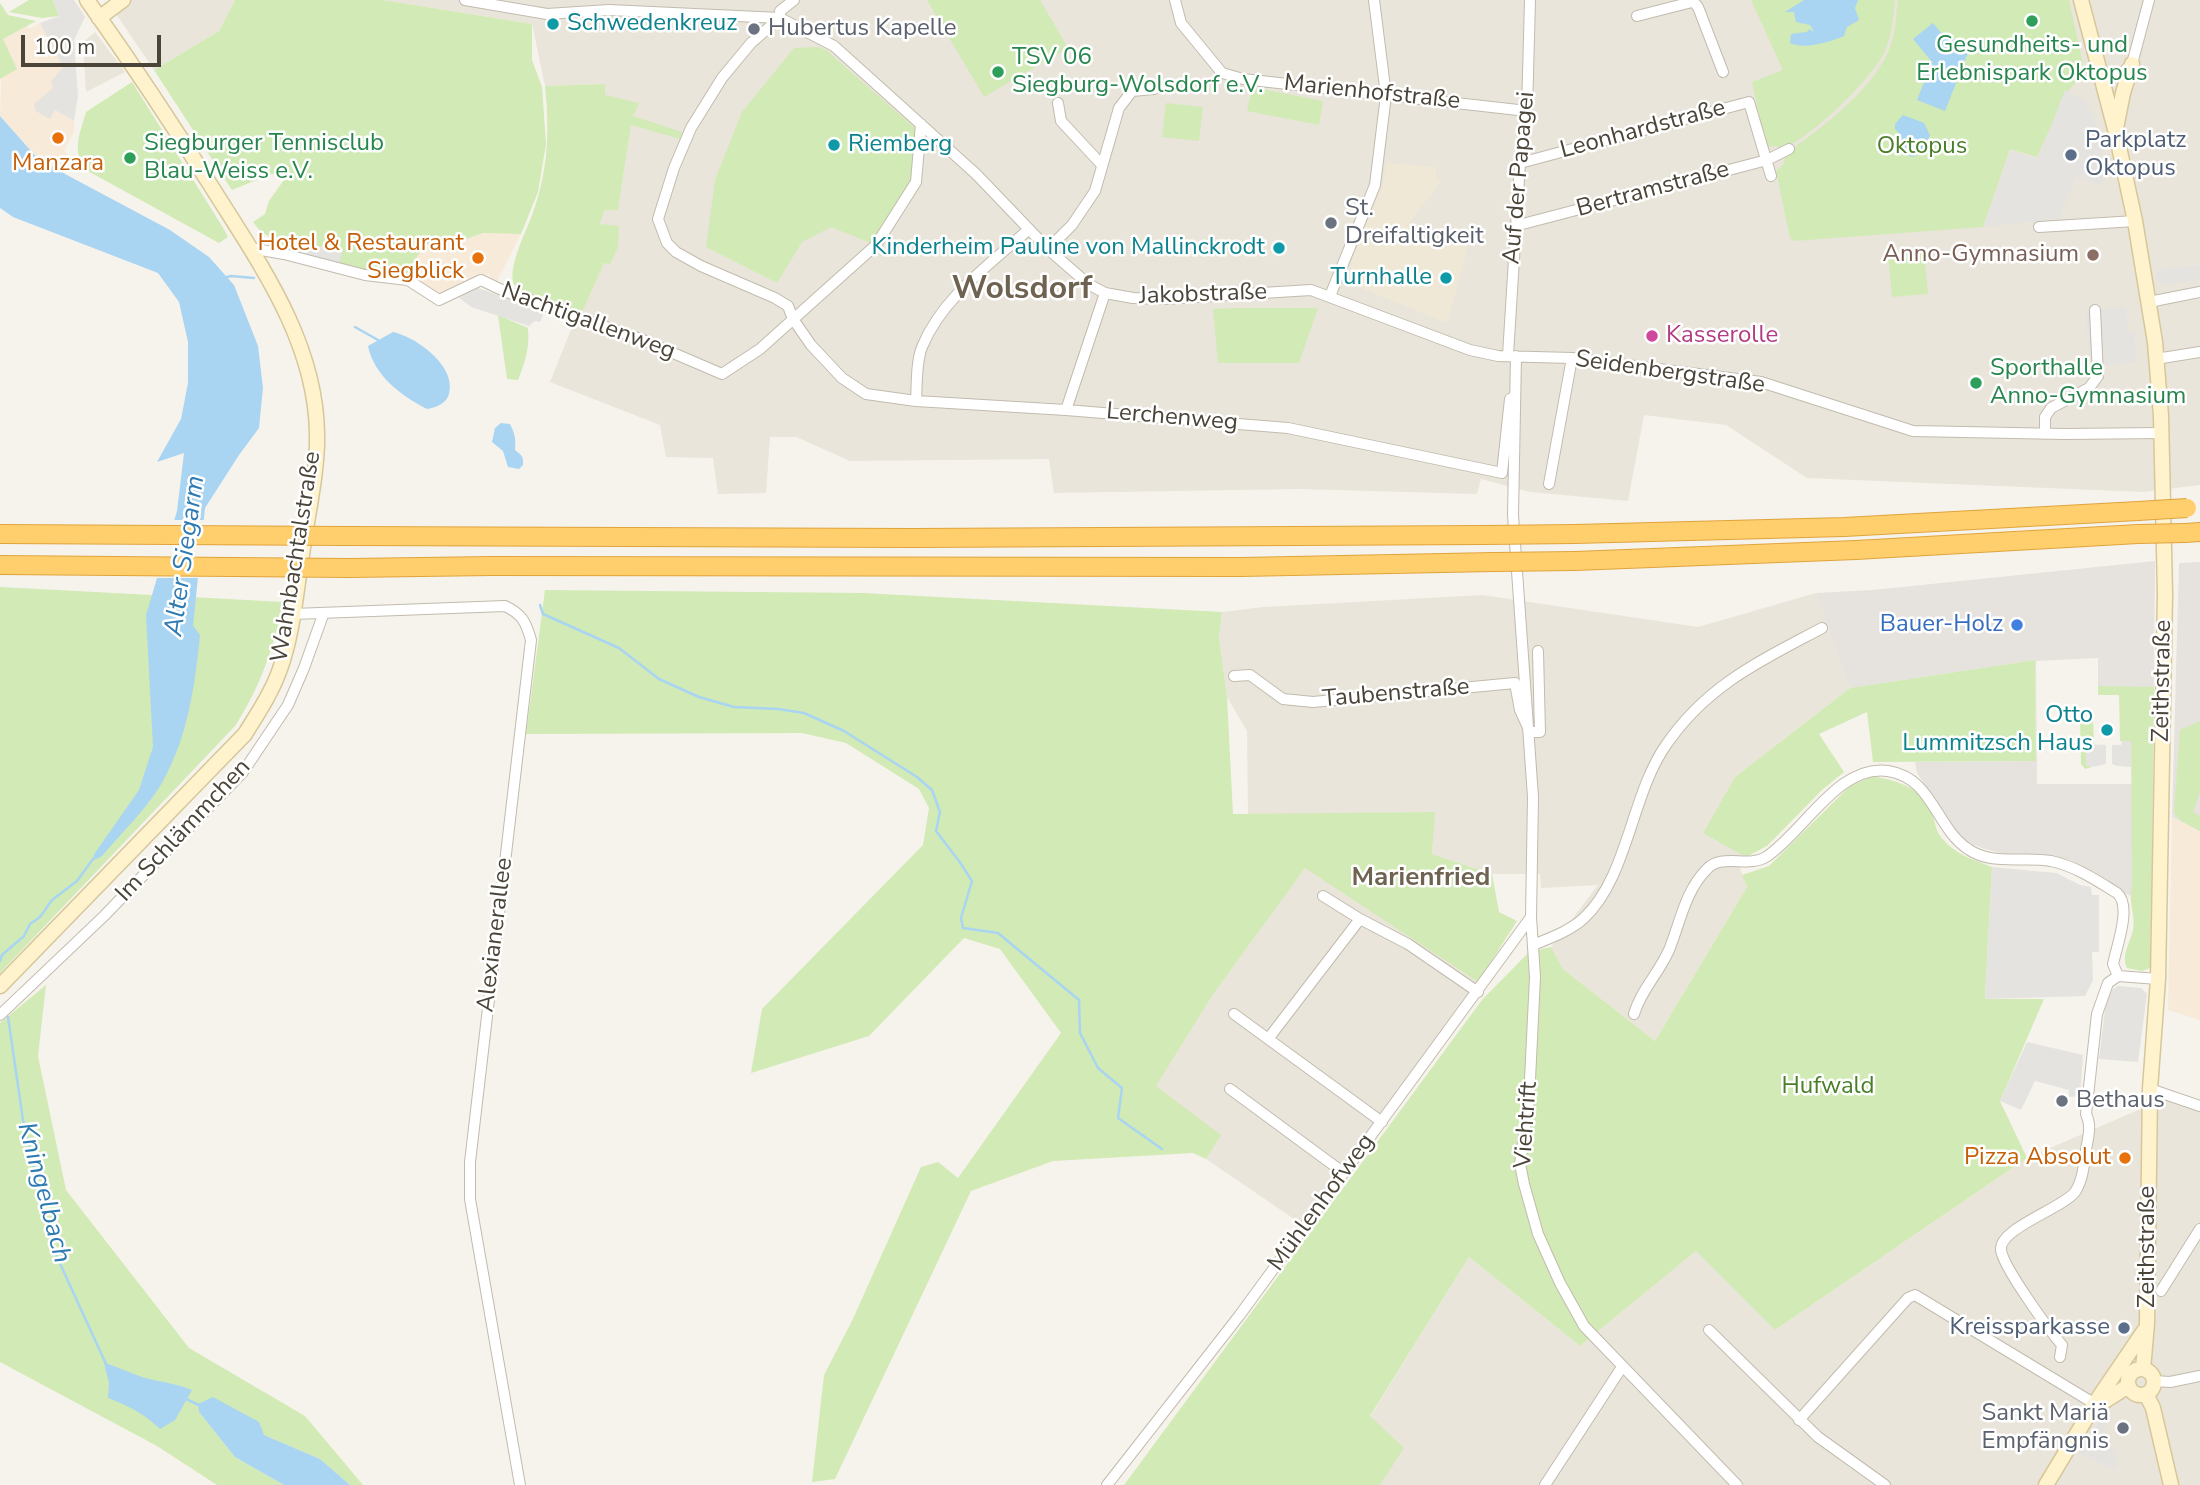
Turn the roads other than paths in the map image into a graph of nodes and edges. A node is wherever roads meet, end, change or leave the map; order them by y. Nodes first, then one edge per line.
1 (87, 0) edge
2 (123, 0) edge
3 (464, 0) edge
4 (794, 0) edge
5 (1175, 0) edge
6 (1374, 0) edge
7 (1530, 0) edge
8 (2081, 0) edge
9 (2149, 0) edge
10 (1692, 1) edge
11 (1637, 16) dead end
12 (99, 18) junction
13 (780, 18) junction
14 (2132, 64) junction
15 (1723, 72) dead end
16 (2101, 79) junction
17 (1154, 89) dead end
18 (1386, 95) junction
19 (1058, 103) dead end
20 (1527, 111) junction
21 (921, 124) junction
22 (2116, 133) junction
23 (1789, 149) dead end
24 (1767, 160) junction
25 (1520, 163) junction
26 (1102, 165) junction
27 (1771, 176) dead end
28 (2135, 220) junction
29 (1515, 226) junction
30 (2039, 227) dead end
31 (1028, 230) junction
32 (250, 248) junction
33 (1048, 249) junction
34 (2200, 292) edge
35 (1105, 293) junction
36 (1330, 296) junction
37 (2149, 302) junction
38 (2095, 310) dead end
39 (793, 320) junction
40 (2200, 352) edge
41 (1512, 355) junction
42 (1572, 358) junction
43 (2157, 359) junction
44 (1514, 397) junction
45 (916, 401) junction
46 (1066, 410) junction
47 (2161, 433) junction
48 (2045, 434) junction
49 (1549, 484) dead end
50 (2193, 508) edge
51 (1513, 515) joint
52 (2193, 533) edge
53 (0, 534) edge
54 (0, 565) edge
55 (293, 614) junction
56 (323, 615) junction
57 (1822, 628) dead end
58 (1538, 651) dead end
59 (1234, 676) dead end
60 (1530, 732) junction
61 (1323, 896) dead end
62 (1531, 917) junction
63 (1360, 919) junction
64 (1532, 945) junction
65 (2118, 976) junction
66 (2158, 979) junction
67 (0, 986) edge
68 (1478, 992) junction
69 (1234, 1014) dead end
70 (1634, 1014) dead end
71 (0, 1015) edge
72 (1268, 1039) junction
73 (1230, 1089) dead end
74 (2150, 1089) junction
75 (2200, 1106) edge
76 (1382, 1122) junction
77 (1344, 1173) junction
78 (2200, 1229) edge
79 (2161, 1292) dead end
80 (2147, 1324) junction
81 (1709, 1330) dead end
82 (2060, 1357) dead end
83 (1622, 1367) junction
84 (2143, 1369) junction
85 (2200, 1376) edge
86 (2154, 1381) junction
87 (2128, 1386) junction
88 (2146, 1394) junction
89 (2094, 1406) junction
90 (1799, 1420) junction
91 (520, 1485) edge
92 (1107, 1485) edge
93 (1545, 1485) edge
94 (1737, 1485) edge
95 (1885, 1485) edge
96 (2046, 1485) edge
97 (2171, 1485) edge

1 - 12 street, Wahnbachtalstraße
2 - 12 street
3 - 13 street
4 - 13 street, Lerchenweg
5 - 18 street, Marienhofstraße
6 - 18 street
7 - 20 street, Auf der Papagei
8 - 16 street, Zeithstraße
9 - 14 street
10 - 11 street
10 - 15 street
12 - 32 street, Wahnbachtalstraße
13 - 21 street, Jakobstraße
13 - 39 street, Lerchenweg
14 - 16 street
14 - 22 street
16 - 22 street, Zeithstraße
17 - 26 street
18 - 20 street, Marienhofstraße
18 - 36 street
19 - 26 street
20 - 25 street, Auf der Papagei
21 - 31 street, Jakobstraße
21 - 39 street
22 - 28 street, Zeithstraße
23 - 24 street, Bertramstraße
24 - 25 street, Leonhardstraße
24 - 27 street
24 - 29 street, Bertramstraße
25 - 29 street, Auf der Papagei
26 - 33 street
28 - 30 street
28 - 37 street, Zeithstraße
29 - 41 street, Auf der Papagei
31 - 33 street, Jakobstraße
31 - 45 street
32 - 39 street, Nachtigallenweg
32 - 55 street, Wahnbachtalstraße
33 - 35 street, Jakobstraße
34 - 37 street
35 - 36 street, Jakobstraße
35 - 46 street
36 - 41 street, Jakobstraße
37 - 43 street, Zeithstraße
38 - 48 street
39 - 45 street, Lerchenweg
40 - 43 street
41 - 42 street, Seidenbergstraße
41 - 44 street, Auf der Papagei
42 - 48 street, Seidenbergstraße
42 - 49 street
43 - 47 street, Zeithstraße
44 - 46 street, Lerchenweg
44 - 51 street, Auf der Papagei
45 - 46 street, Lerchenweg
47 - 48 street, Seidenbergstraße
47 - 66 street, Zeithstraße
50 - 53 highway, bridge
51 - 60 street, Viehtrift
52 - 54 highway, bridge
55 - 56 street, Alexianerallee
55 - 67 street, Wahnbachtalstraße
56 - 71 street, Im Schlämmchen
56 - 91 street, Alexianerallee
57 - 64 street
58 - 60 street, Viehtrift
59 - 60 street, Taubenstraße
60 - 62 street, Viehtrift
61 - 63 street
62 - 64 street, Viehtrift
62 - 68 street, Mühlenhofweg
63 - 68 street
63 - 72 street
64 - 83 street, Viehtrift
65 - 66 street
65 - 70 street
65 - 82 street
66 - 74 street, Zeithstraße
68 - 76 street, Mühlenhofweg
69 - 72 street
72 - 76 street
73 - 77 street
74 - 75 street
74 - 80 street, Zeithstraße
76 - 77 street, Mühlenhofweg
77 - 92 street, Mühlenhofweg
78 - 79 street
80 - 84 street, Zeithstraße
80 - 89 street
81 - 90 street
83 - 93 street
83 - 94 street, Viehtrift
84 - 86 street
84 - 87 street
85 - 86 street
86 - 88 street
87 - 88 street
87 - 89 street
88 - 97 street
89 - 90 street
89 - 96 street
90 - 95 street

